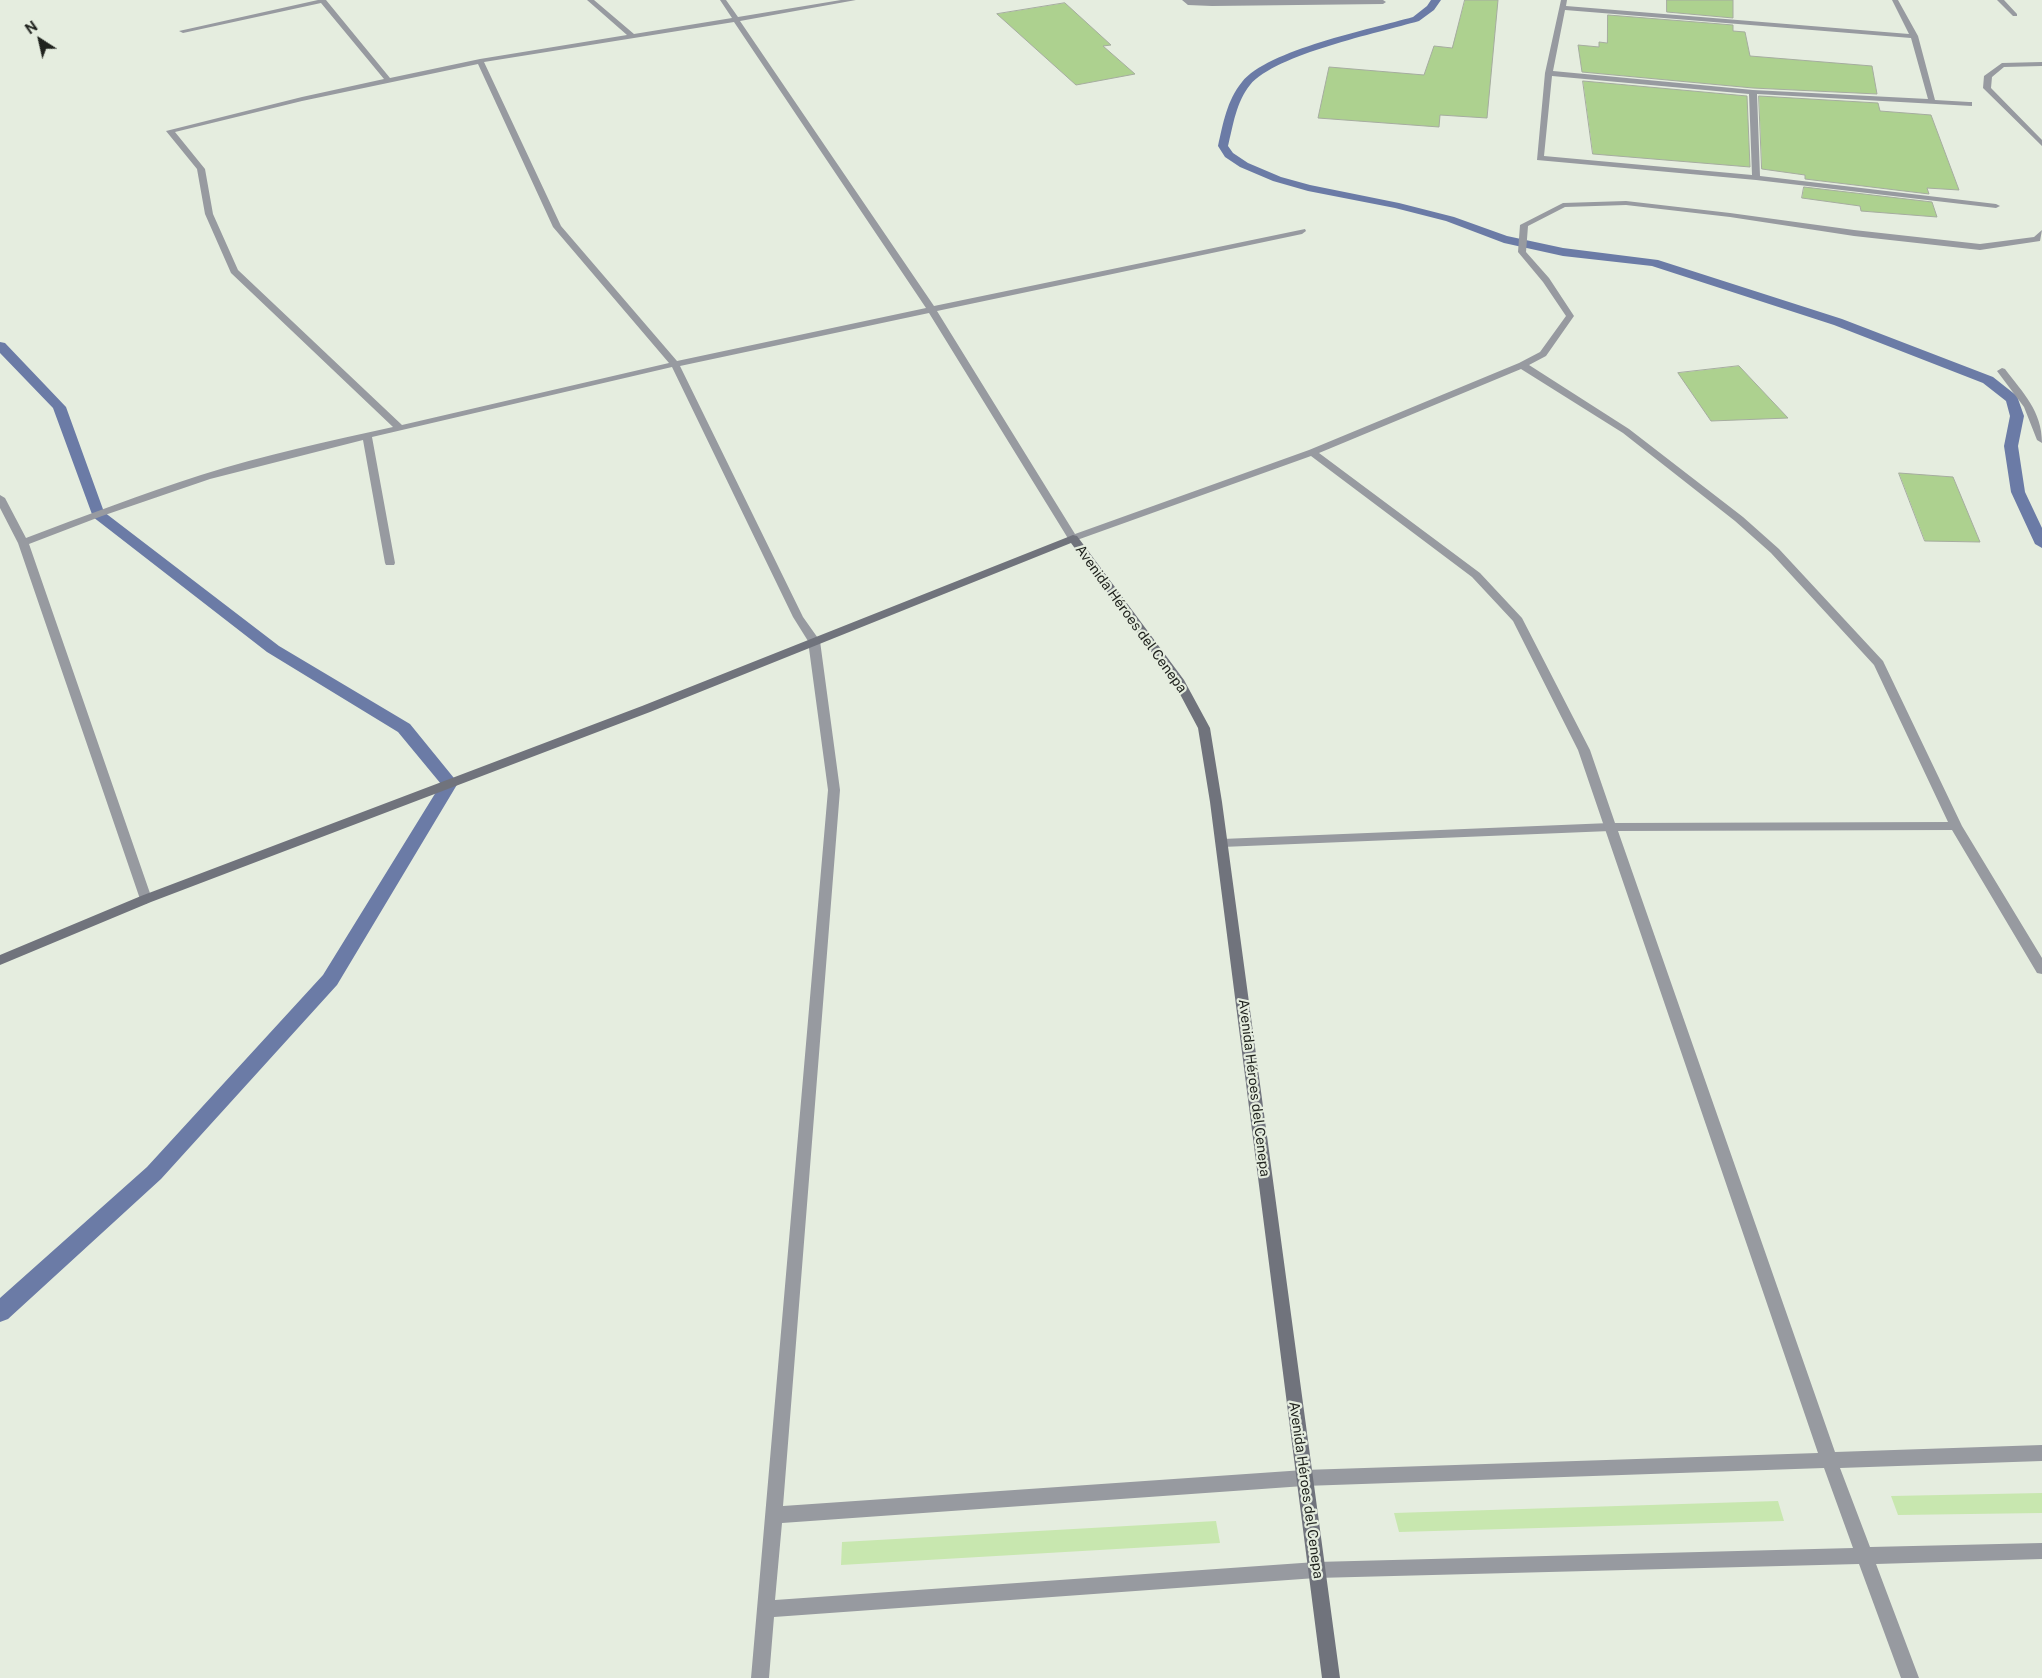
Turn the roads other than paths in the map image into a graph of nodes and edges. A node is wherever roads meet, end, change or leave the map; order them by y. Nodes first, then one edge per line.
1 (323, 0) edge
2 (590, 0) edge
3 (723, 0) edge
4 (853, 0) edge
5 (1185, 0) edge
6 (1895, 0) edge
7 (2000, 0) edge
8 (1300, 1) edge
9 (1383, 2) dead end
10 (1564, 4) edge
11 (2015, 15) dead end
12 (736, 18) junction
13 (183, 31) dead end
14 (632, 36) junction
15 (1914, 36) junction
16 (480, 62) junction
17 (2042, 64) edge
18 (1549, 73) junction
19 (388, 80) junction
20 (1753, 92) junction
21 (1932, 102) junction
22 (1969, 104) dead end
23 (2042, 144) edge
24 (1756, 178) junction
25 (1996, 206) dead end
26 (1302, 231) dead end
27 (2042, 233) edge
28 (932, 310) junction
29 (675, 364) junction
30 (1522, 365) junction
31 (2002, 371) dead end
32 (400, 428) junction
33 (367, 436) junction
34 (2042, 440) edge
35 (1312, 452) junction
36 (0, 498) edge
37 (1073, 538) junction
38 (23, 543) junction
39 (390, 563) dead end
40 (814, 641) junction
41 (1956, 826) junction
42 (1610, 827) junction
43 (1222, 843) junction
44 (146, 899) junction
45 (0, 960) edge
46 (2042, 969) edge
47 (2042, 1453) edge
48 (1829, 1460) junction
49 (1304, 1478) junction
50 (774, 1515) junction
51 (2042, 1551) edge
52 (1866, 1556) junction
53 (1316, 1570) junction
54 (766, 1609) junction
55 (760, 1678) edge
56 (1331, 1678) edge
57 (1910, 1678) edge

1 - 13 street
1 - 19 street
2 - 14 street
3 - 12 street
4 - 12 street
5 - 8 street
6 - 15 street
7 - 11 street
8 - 9 street
10 - 15 street
10 - 18 street
12 - 14 street
12 - 28 street
14 - 16 street
15 - 21 street
16 - 19 street
16 - 29 street
17 - 23 street
18 - 20 street
18 - 24 street
19 - 32 street
20 - 21 street
20 - 24 street
21 - 22 street
24 - 25 street
26 - 28 street
27 - 30 street
28 - 29 street
28 - 37 street
29 - 32 street
29 - 40 street
30 - 35 street
30 - 41 street
31 - 34 street
32 - 33 street
33 - 38 street
33 - 39 street
35 - 37 street
35 - 42 street
36 - 38 street
37 - 40 street
37 - 43 street, Avenida Héroes del Cenepa
38 - 44 street
40 - 44 street
40 - 50 street
41 - 42 street
41 - 46 street
42 - 43 street
42 - 48 street
43 - 49 street, Avenida Héroes del Cenepa
44 - 45 street
47 - 48 street
48 - 49 street
48 - 52 street
49 - 50 street
49 - 53 street, Avenida Héroes del Cenepa
50 - 54 street
51 - 52 street
52 - 53 street
52 - 57 street
53 - 54 street
53 - 56 street, Avenida Héroes del Cenepa
54 - 55 street

